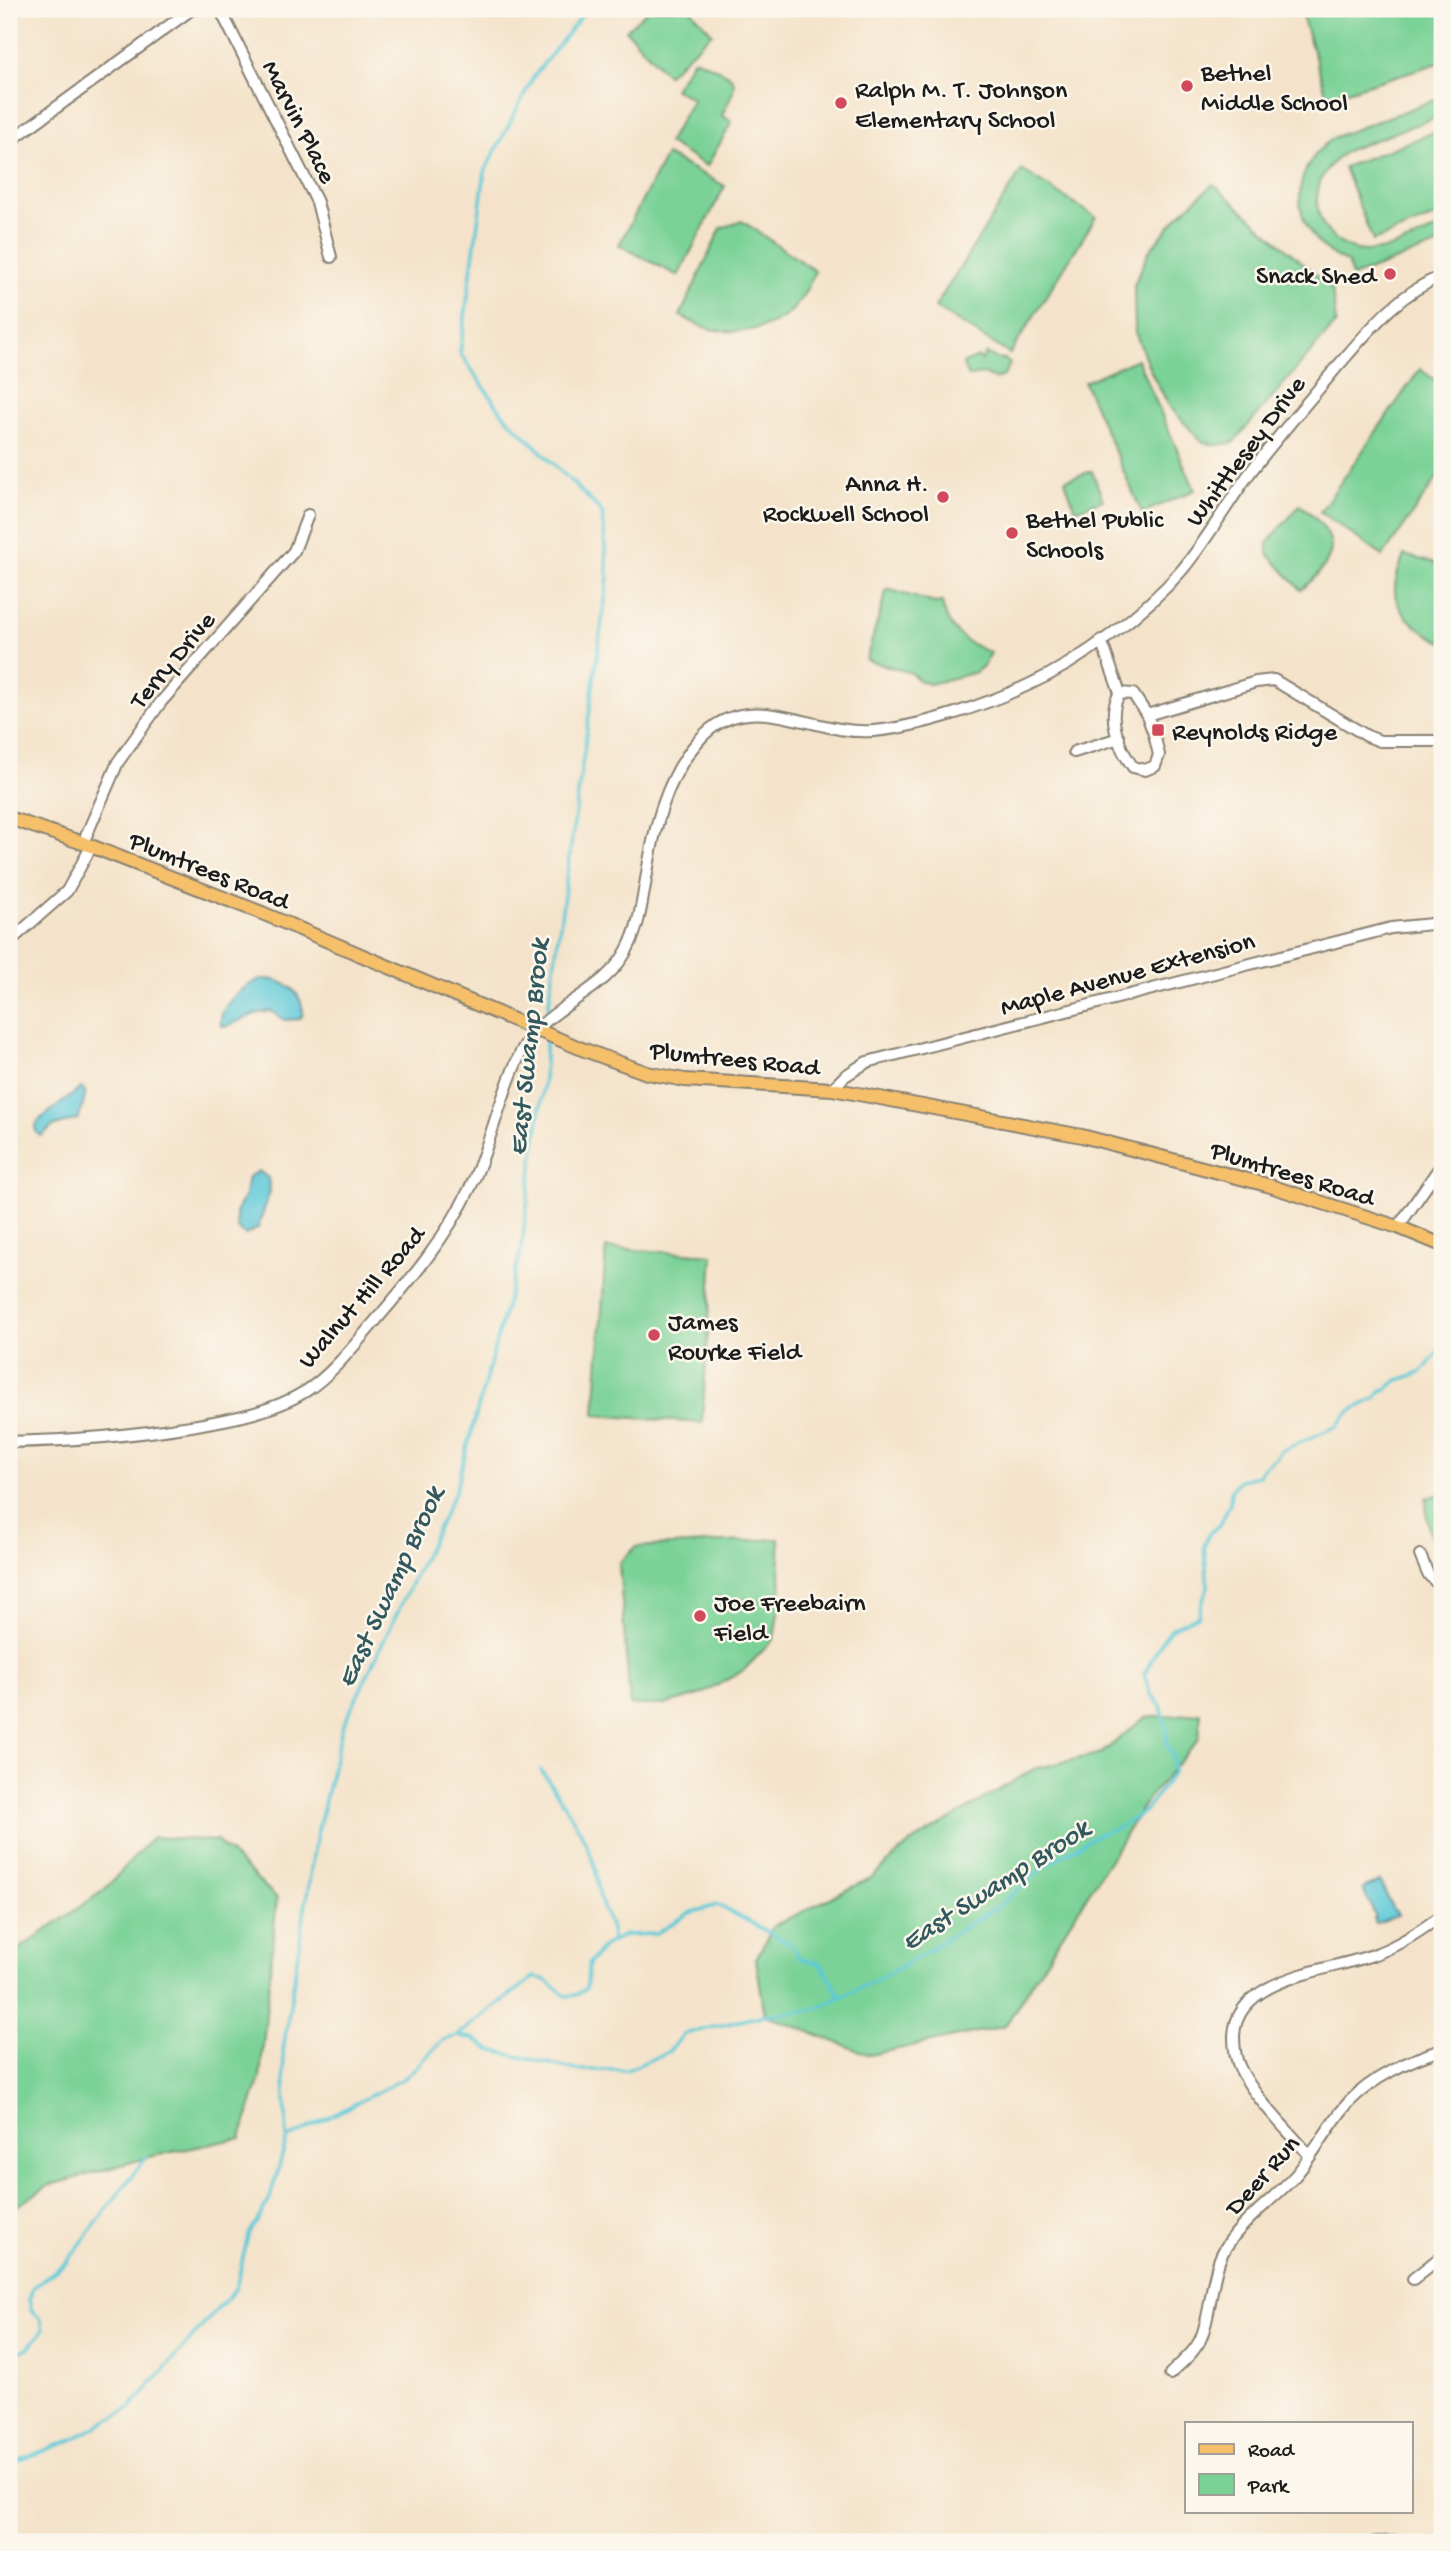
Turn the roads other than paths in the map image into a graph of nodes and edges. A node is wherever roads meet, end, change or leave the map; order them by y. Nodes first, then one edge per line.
1 (192, 9) edge
2 (219, 9) edge
3 (9, 146) edge
4 (331, 257) dead end
5 (1442, 276) edge
6 (308, 515) dead end
7 (1101, 640) junction
8 (1120, 693) junction
9 (1147, 715) junction
10 (1119, 738) junction
11 (1442, 741) edge
12 (1074, 752) dead end
13 (9, 818) edge
14 (87, 845) junction
15 (1442, 923) edge
16 (9, 942) edge
17 (538, 1028) junction
18 (832, 1089) junction
19 (1442, 1164) edge
20 (1398, 1227) junction
21 (1442, 1245) edge
22 (9, 1442) edge
23 (1420, 1555) dead end
24 (1442, 1588) edge
25 (1442, 1915) edge
26 (1442, 2050) edge
27 (1310, 2156) junction
28 (1442, 2256) edge
29 (1413, 2279) dead end
30 (1170, 2374) dead end
31 (1442, 2541) edge
32 (1375, 2542) edge

1 - 3 street
2 - 4 street, Marvin Place
5 - 7 street, Whittlesey Drive
6 - 14 street, Terry Drive
7 - 8 street
7 - 17 street, Whittlesey Drive
8 - 9 street
8 - 10 street
9 - 10 street
9 - 11 street
10 - 12 street
13 - 14 main road, Plumtrees Road
14 - 16 street, Terry Drive
14 - 17 main road, Plumtrees Road
15 - 18 street, Maple Avenue Extension
17 - 18 main road, Plumtrees Road
17 - 22 street, Walnut Hill Road
18 - 20 main road, Plumtrees Road
19 - 20 street
20 - 21 main road, Plumtrees Road
23 - 24 street
25 - 27 street
26 - 27 street, Deer Run
27 - 30 street, Deer Run
28 - 29 street
31 - 32 street

